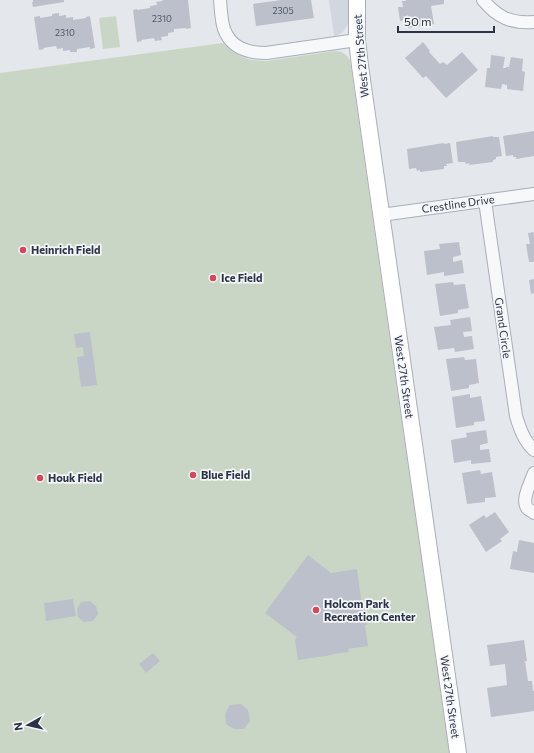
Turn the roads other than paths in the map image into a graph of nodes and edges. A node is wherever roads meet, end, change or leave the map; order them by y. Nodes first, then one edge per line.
1 (220, 0) edge
2 (357, 0) edge
3 (483, 0) edge
4 (534, 22) edge
5 (357, 40) junction
6 (534, 194) edge
7 (485, 201) junction
8 (381, 215) junction
9 (534, 450) edge
10 (534, 473) edge
11 (534, 513) edge
12 (458, 753) edge

1 - 5 street
2 - 5 street, West 27th Street
3 - 4 street
5 - 8 street, West 27th Street
6 - 7 street, Crestline Drive
7 - 8 street, Crestline Drive
7 - 9 street, Grand Circle
8 - 12 street, West 27th Street
10 - 11 street

